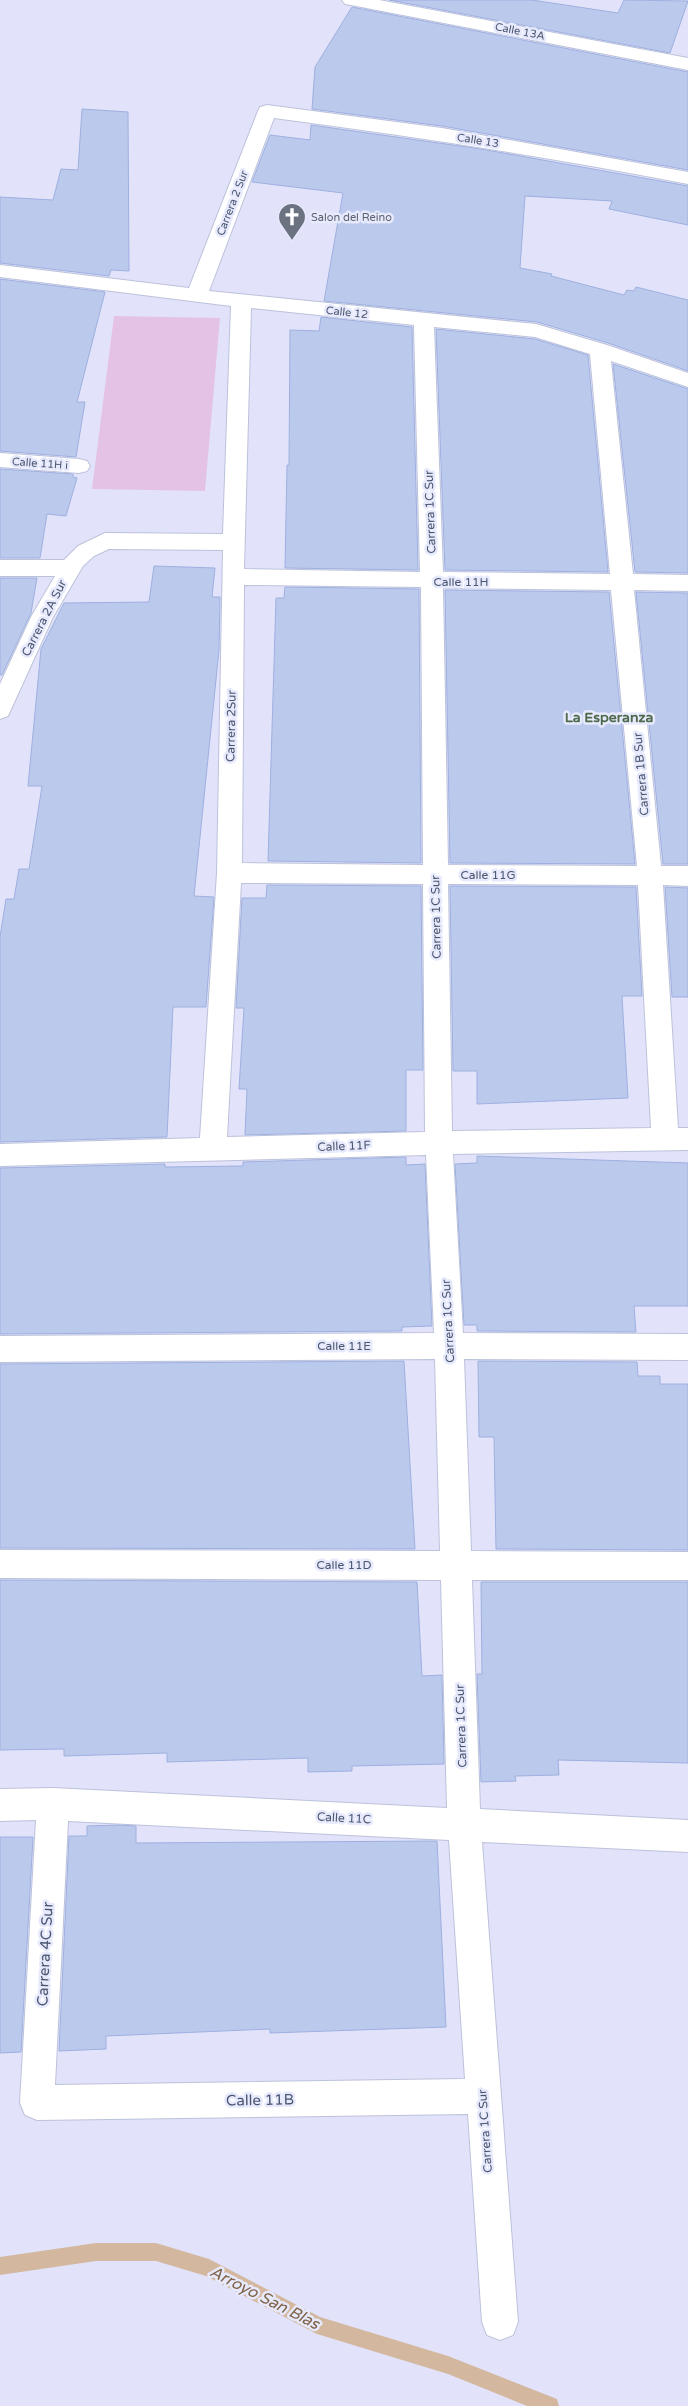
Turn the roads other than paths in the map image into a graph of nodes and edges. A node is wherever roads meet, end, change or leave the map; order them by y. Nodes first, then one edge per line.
1 (351, 0) edge
2 (688, 64) edge
3 (266, 111) joint
4 (688, 178) edge
5 (0, 271) edge
6 (197, 295) junction
7 (241, 301) junction
8 (424, 320) junction
9 (600, 350) junction
10 (688, 380) edge
11 (0, 460) edge
12 (79, 466) dead end
13 (235, 542) junction
14 (0, 568) edge
15 (71, 568) junction
16 (233, 577) junction
17 (432, 582) junction
18 (624, 582) junction
19 (688, 583) edge
20 (0, 707) edge
21 (229, 874) junction
22 (436, 875) junction
23 (650, 876) junction
24 (688, 876) edge
25 (676, 1139) edge
26 (439, 1143) junction
27 (213, 1150) junction
28 (0, 1155) edge
29 (449, 1346) junction
30 (688, 1347) edge
31 (0, 1349) edge
32 (0, 1564) edge
33 (455, 1565) junction
34 (688, 1566) edge
35 (53, 1804) junction
36 (0, 1805) edge
37 (464, 1824) junction
38 (688, 1836) edge
39 (482, 2096) junction
40 (37, 2103) joint
41 (500, 2322) dead end

1 - 2 street, Calle 13A
3 - 4 street, Calle 13
3 - 6 street, Carrera 2 Sur
5 - 6 street, Calle 12
6 - 7 street, Calle 12
7 - 8 street, Calle 12
7 - 13 street, Carrera 2Sur
8 - 9 street, Calle 12
8 - 17 street, Carrera 1C Sur
9 - 10 street, Calle 12
9 - 18 street, Carrera 1B Sur
11 - 12 street, Calle 11H i
13 - 15 street, Carrera 2A Sur
13 - 16 street, Carrera 2Sur
14 - 15 street
15 - 20 street, Carrera 2A Sur
16 - 17 street, Calle 11H
16 - 21 street, Carrera 2Sur
17 - 18 street, Calle 11H
17 - 22 street, Carrera 1C Sur
18 - 19 street, Calle 11H
18 - 23 street, Carrera 1B Sur
21 - 22 street, Calle 11G
21 - 27 street, Carrera 2Sur
22 - 23 street, Calle 11G
22 - 26 street, Carrera 1C Sur
23 - 24 street, Calle 11G
23 - 25 street, Carrera 1B Sur
25 - 26 street, Calle 11F
26 - 27 street, Calle 11F
26 - 29 street, Carrera 1C Sur
27 - 28 street, Calle 11F
29 - 30 street, Calle 11E
29 - 31 street, Calle 11E
29 - 33 street, Carrera 1C Sur
32 - 33 street, Calle 11D
33 - 34 street, Calle 11D
33 - 37 street, Carrera 1C Sur
35 - 36 street, Calle 11C
35 - 37 street, Calle 11C
35 - 40 street, Carrera 4C Sur
37 - 38 street, Calle 11C
37 - 39 street, Carrera 1C Sur
39 - 40 street, Calle 11B
39 - 41 street, Carrera 1C Sur

